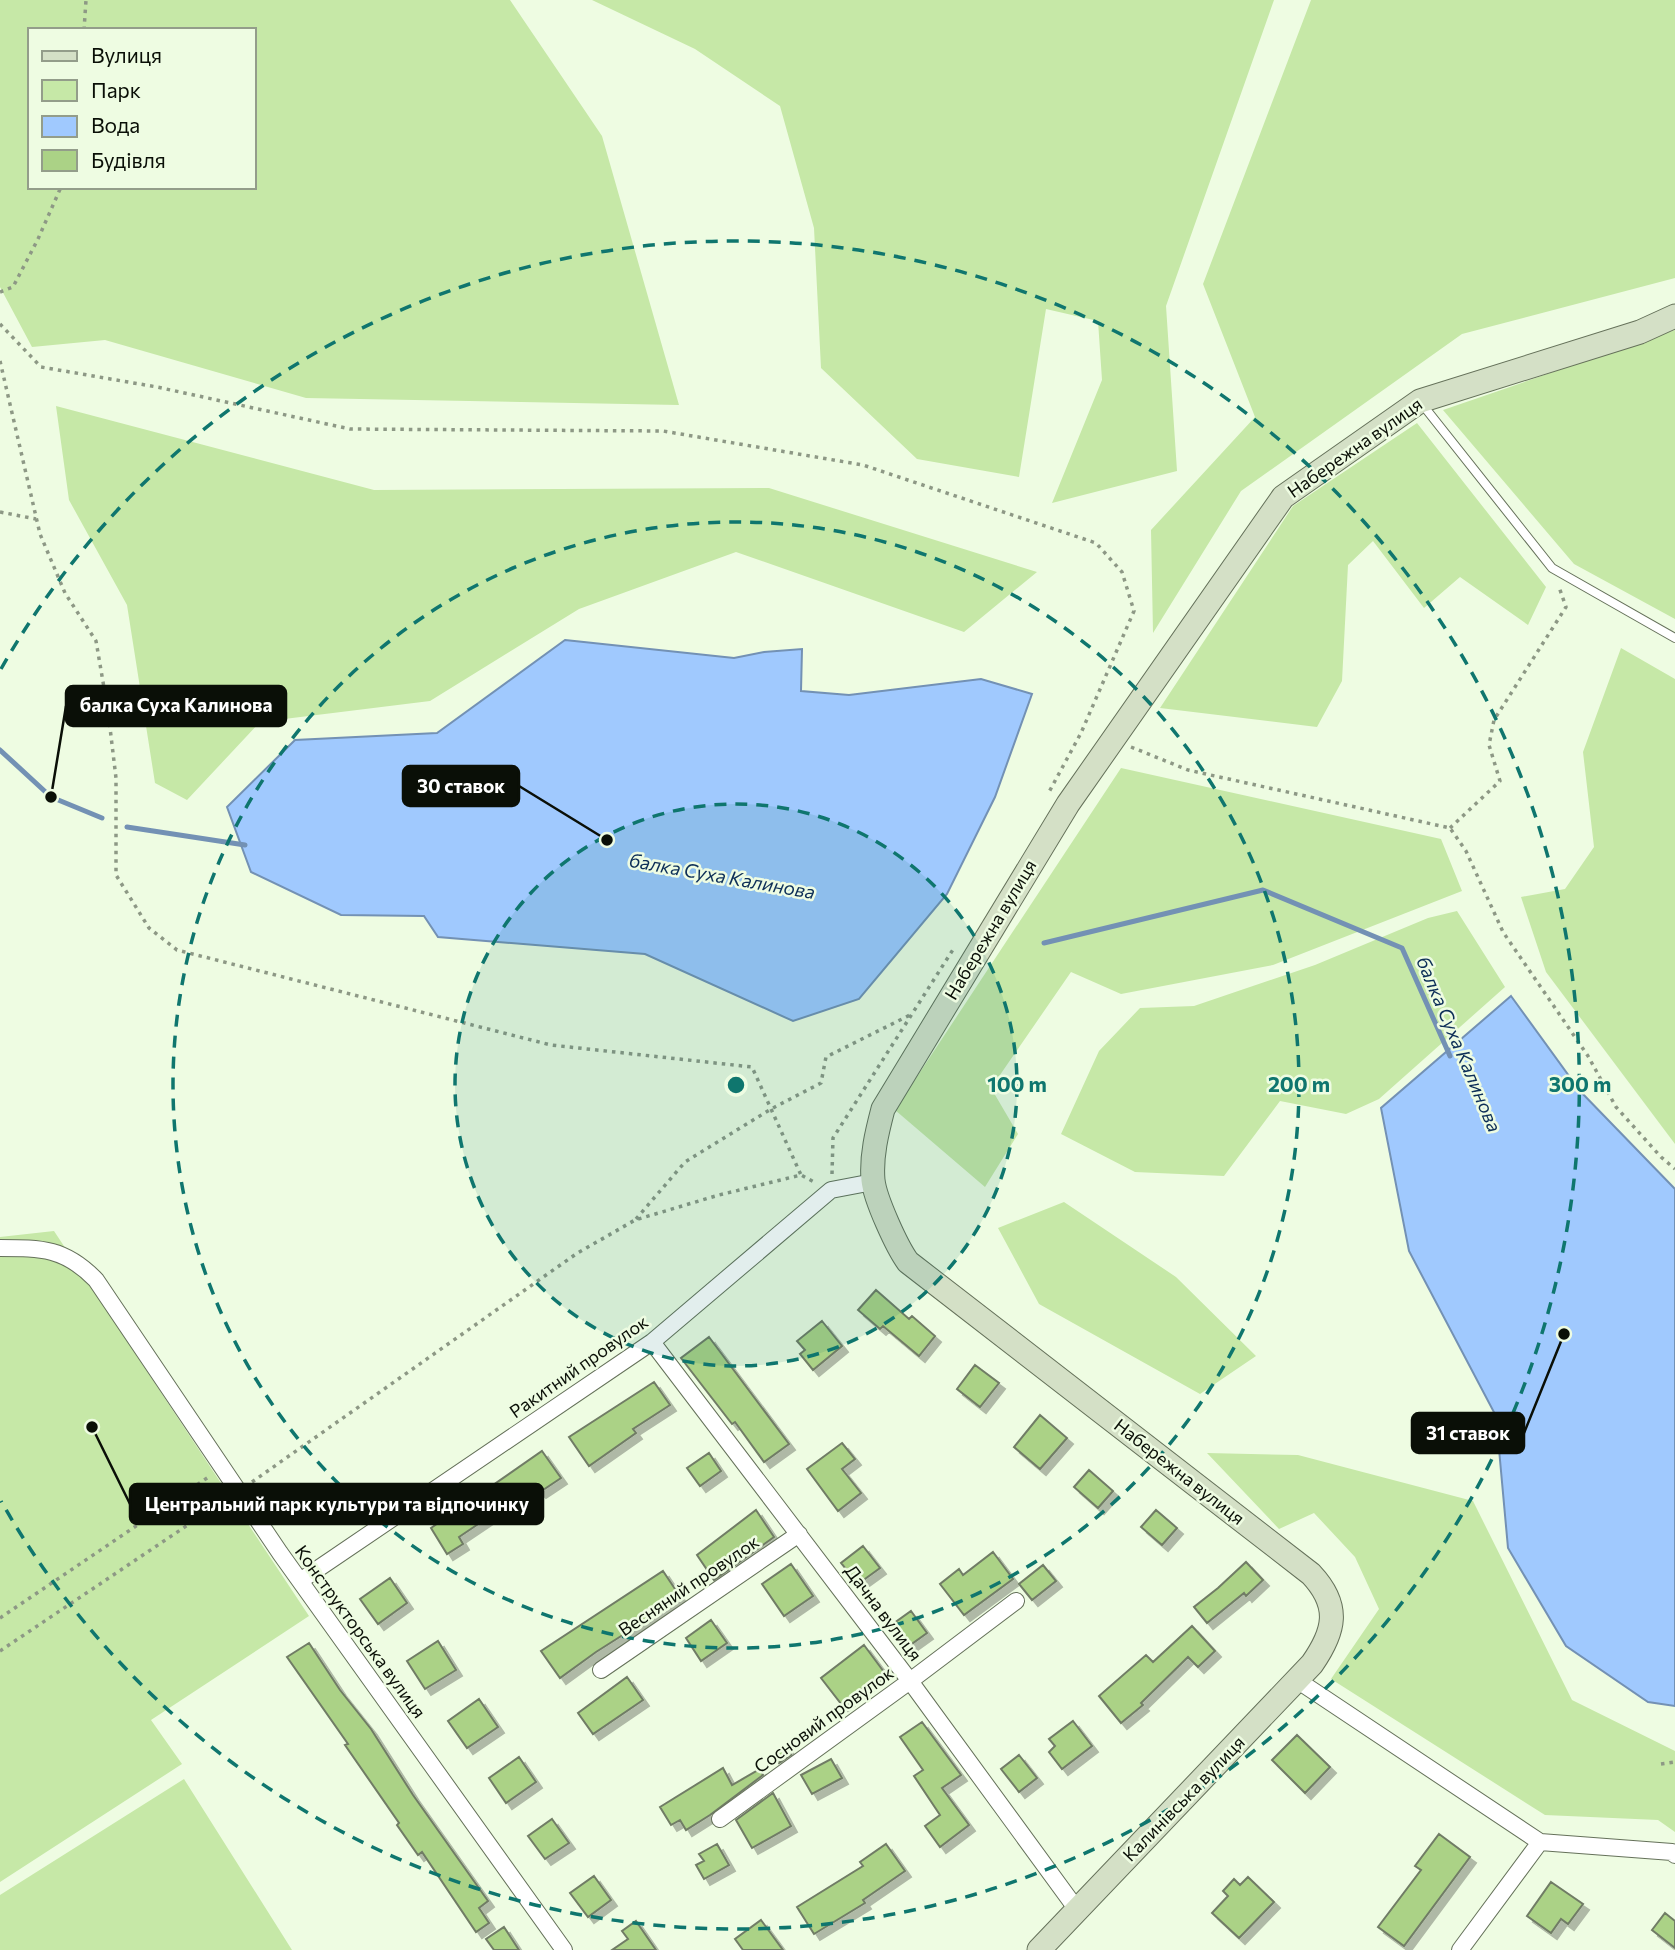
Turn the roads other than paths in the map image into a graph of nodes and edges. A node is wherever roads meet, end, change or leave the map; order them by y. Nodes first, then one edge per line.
1 (1675, 316) edge
2 (1420, 401) junction
3 (1675, 638) edge
4 (873, 1182) junction
5 (0, 1248) edge
6 (652, 1342) junction
7 (799, 1534) junction
8 (300, 1581) junction
9 (1016, 1601) dead end
10 (1325, 1645) joint
11 (601, 1670) dead end
12 (1297, 1680) junction
13 (910, 1681) junction
14 (720, 1818) dead end
15 (1540, 1842) junction
16 (1675, 1855) edge
17 (1078, 1911) junction
18 (565, 1950) edge
19 (1040, 1950) edge
20 (1460, 1950) edge

1 - 2 street, Набережна вулиця
2 - 3 lane
2 - 4 street, Набережна вулиця
4 - 6 street, Ракитний провулок
4 - 10 street, Набережна вулиця
5 - 8 street, Конструкторська вулиця
6 - 7 street, Дачна вулиця
6 - 8 street, Ракитний провулок
7 - 11 street, Весняний провулок
7 - 13 street, Дачна вулиця
8 - 18 street, Конструкторська вулиця
9 - 13 street, Сосновий провулок
10 - 12 street, Калинівська вулиця
12 - 15 street
12 - 17 street, Калинівська вулиця
13 - 14 street, Сосновий провулок
13 - 17 street, Дачна вулиця
15 - 16 street
15 - 20 street
17 - 19 street, Калинівська вулиця

